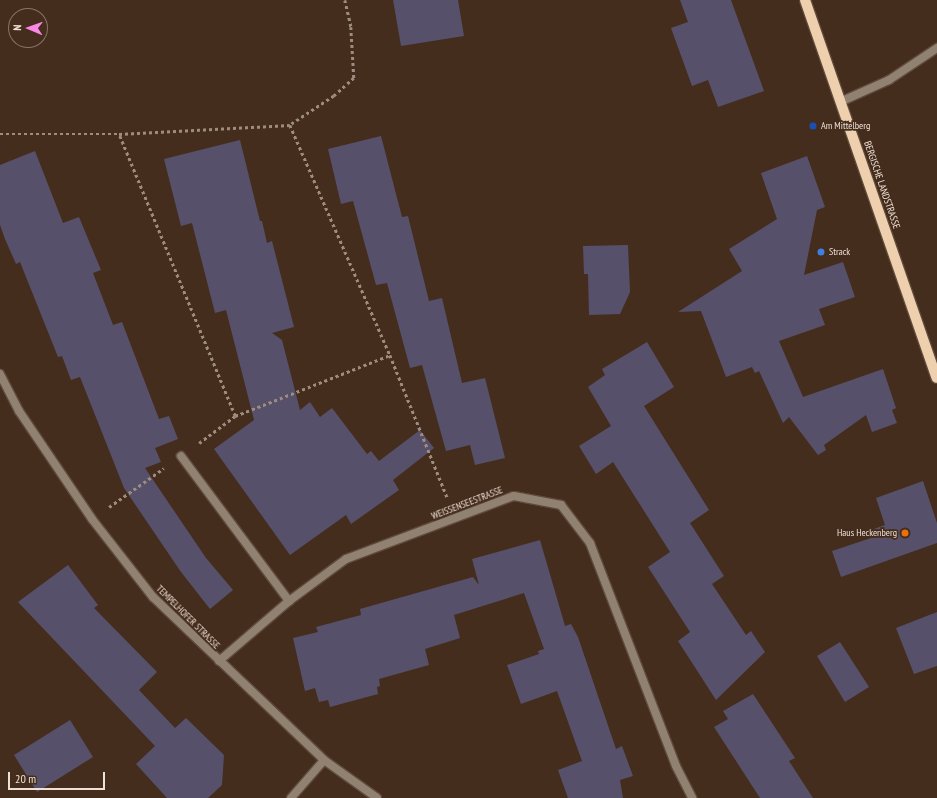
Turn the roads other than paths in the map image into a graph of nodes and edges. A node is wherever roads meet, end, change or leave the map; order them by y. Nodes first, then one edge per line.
1 (805, 0) edge
2 (937, 48) edge
3 (840, 102) junction
4 (0, 374) edge
5 (937, 378) edge
6 (181, 456) road end
7 (289, 601) junction
8 (219, 661) junction
9 (324, 760) junction
10 (291, 798) edge
11 (377, 798) edge
12 (692, 798) edge

1 - 3 main road, BERGISCHE LANDSTRASSE
2 - 3 street
3 - 5 main road, BERGISCHE LANDSTRASSE
4 - 8 street, TEMPELHOFER STRASSE
6 - 7 street
7 - 8 street, WEISSENSEESTRASSE
7 - 12 street, WEISSENSEESTRASSE
8 - 9 street, TEMPELHOFER STRASSE
9 - 10 street
9 - 11 street, TEMPELHOFER STRASSE

